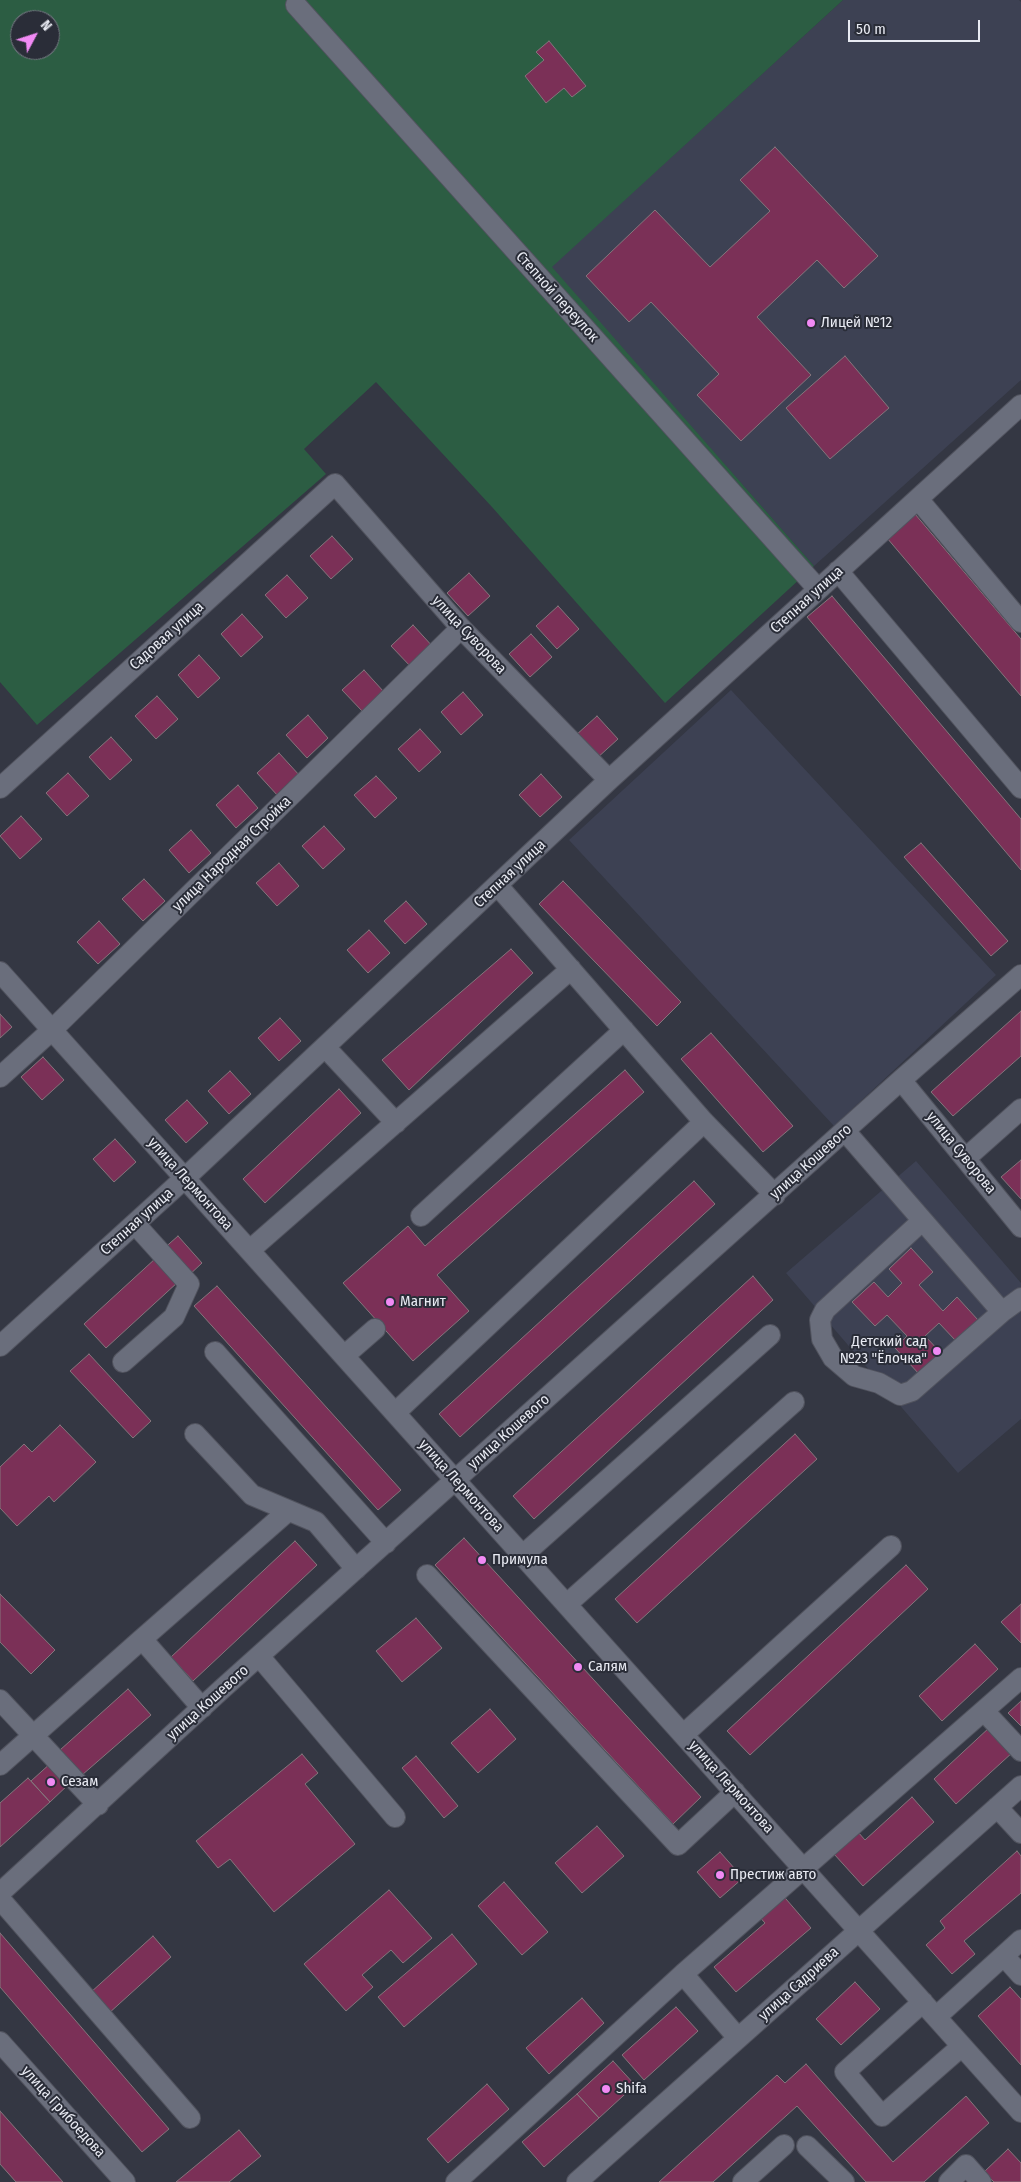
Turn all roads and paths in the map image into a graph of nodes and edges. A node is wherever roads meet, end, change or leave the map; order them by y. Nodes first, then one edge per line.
1 (296, 6) dead end
2 (1021, 405) edge
3 (334, 484) joint
4 (918, 499) junction
5 (838, 571) junction
6 (818, 590) junction
7 (1021, 622) edge
8 (461, 628) junction
9 (609, 780) junction
10 (0, 788) edge
11 (1021, 788) edge
12 (498, 886) junction
13 (571, 969) junction
14 (0, 972) edge
15 (1021, 975) edge
16 (52, 1030) junction
17 (624, 1030) junction
18 (325, 1047) junction
19 (0, 1077) edge
20 (901, 1080) junction
21 (1021, 1109) edge
22 (704, 1122) junction
23 (396, 1123) junction
24 (845, 1131) junction
25 (966, 1158) junction
26 (185, 1178) junction
27 (775, 1195) junction
28 (421, 1216) dead end
29 (922, 1221) junction
30 (135, 1224) junction
31 (1021, 1227) edge
32 (250, 1250) junction
33 (1021, 1298) edge
34 (1002, 1312) junction
35 (375, 1329) dead end
36 (770, 1336) dead end
37 (0, 1346) edge
38 (216, 1352) dead end
39 (344, 1356) junction
40 (123, 1362) dead end
41 (794, 1402) dead end
42 (395, 1413) junction
43 (194, 1434) dead end
44 (456, 1480) junction
45 (288, 1511) junction
46 (386, 1543) junction
47 (891, 1546) dead end
48 (523, 1555) junction
49 (356, 1569) junction
50 (427, 1575) dead end
51 (567, 1604) junction
52 (142, 1640) junction
53 (259, 1656) junction
54 (1021, 1678) edge
55 (0, 1684) edge
56 (0, 1692) edge
57 (0, 1700) edge
58 (202, 1708) junction
59 (984, 1711) junction
60 (684, 1734) junction
61 (33, 1735) junction
62 (1021, 1751) edge
63 (0, 1765) edge
64 (1021, 1786) edge
65 (735, 1792) junction
66 (98, 1805) junction
67 (997, 1807) junction
68 (395, 1817) dead end
69 (1021, 1832) edge
70 (803, 1868) junction
71 (0, 1893) edge
72 (0, 1899) edge
73 (859, 1930) junction
74 (1021, 1940) edge
75 (1004, 1956) junction
76 (683, 1974) junction
77 (1021, 1975) edge
78 (930, 2009) junction
79 (738, 2038) junction
80 (0, 2042) edge
81 (962, 2046) junction
82 (1021, 2112) edge
83 (190, 2118) dead end
84 (784, 2145) dead end
85 (807, 2146) dead end
86 (119, 2180) edge
87 (456, 2182) edge
88 (577, 2182) edge
89 (742, 2182) edge
90 (844, 2182) edge
91 (949, 2182) edge
92 (981, 2182) edge

1 - 6 street, Степной переулок
2 - 4 street, Степная улица
3 - 8 street, улица Суворова
3 - 10 street, Садовая улица
4 - 5 street, Степная улица
4 - 7 street
5 - 6 street, Степная улица
5 - 11 street
6 - 9 street, Степная улица
8 - 9 street, улица Суворова
8 - 16 street, улица Народная Стройка
9 - 12 street, Степная улица
12 - 13 street
12 - 18 street, Степная улица
13 - 17 street
13 - 23 street
14 - 16 street, улица Лермонтова
15 - 20 street, улица Кошевого
16 - 19 street, улица Народная Стройка
16 - 26 street, улица Лермонтова
17 - 22 street
17 - 28 street
18 - 23 street
18 - 26 street, Степная улица
20 - 24 street, улица Кошевого
20 - 25 street, улица Суворова
21 - 25 street
22 - 27 street
22 - 42 street
23 - 32 street
24 - 27 street, улица Кошевого
24 - 29 street
25 - 31 street, улица Суворова
26 - 30 street, Степная улица
26 - 32 street, улица Лермонтова
27 - 44 street, улица Кошевого
29 - 34 street
29 - 34 street
30 - 37 street, Степная улица
30 - 40 street
32 - 39 street, улица Лермонтова
33 - 34 street
35 - 39 street
36 - 48 street
38 - 46 street
39 - 42 street, улица Лермонтова
41 - 51 street
42 - 44 street, улица Лермонтова
43 - 45 street
44 - 46 street, улица Кошевого
44 - 48 street, улица Лермонтова
45 - 49 street
45 - 52 street
46 - 49 street, улица Кошевого
47 - 60 street
48 - 51 street, улица Лермонтова
49 - 53 street, улица Кошевого
50 - 65 street
51 - 60 street, улица Лермонтова
52 - 58 street
52 - 61 street
53 - 58 street, улица Кошевого
53 - 68 street
54 - 59 street
55 - 56 street
57 - 61 street
58 - 66 street, улица Кошевого
59 - 62 street
59 - 70 street
60 - 65 street, улица Лермонтова
61 - 63 street
61 - 66 street
64 - 67 street, улица Садриева
65 - 70 street, улица Лермонтова
66 - 71 street, улица Кошевого
67 - 69 street
67 - 73 street, улица Садриева
70 - 73 street, улица Лермонтова
70 - 76 street
72 - 83 street
73 - 78 street, улица Лермонтова
73 - 79 street, улица Садриева
74 - 75 street
75 - 77 street
75 - 78 street
76 - 79 street
76 - 87 street
78 - 81 street, улица Лермонтова
78 - 81 street
79 - 88 street, улица Садриева
80 - 86 street, улица Грибоедова
81 - 82 street, улица Лермонтова
84 - 89 street
85 - 90 street
91 - 92 street

